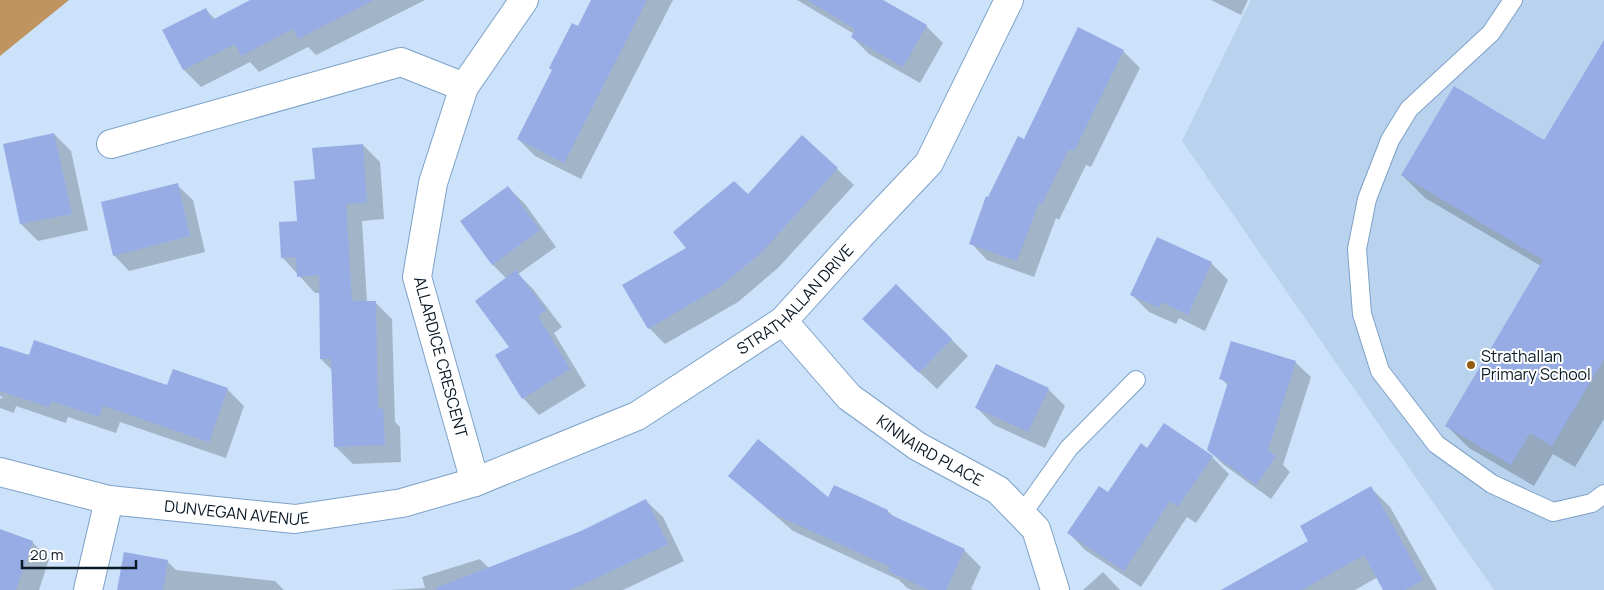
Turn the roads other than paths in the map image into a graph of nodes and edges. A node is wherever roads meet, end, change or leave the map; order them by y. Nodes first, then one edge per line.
1 (524, 0) edge
2 (1009, 0) edge
3 (1513, 0) edge
4 (464, 87) junction
5 (111, 144) dead end
6 (783, 321) junction
7 (1136, 380) dead end
8 (0, 472) edge
9 (474, 482) junction
10 (1604, 494) edge
11 (109, 500) junction
12 (1022, 514) junction
13 (88, 590) edge
14 (1055, 590) edge

1 - 4 street, ALLARDICE CRESCENT
2 - 6 street, STRATHALLAN DRIVE
3 - 10 lane
4 - 5 street
4 - 9 street, ALLARDICE CRESCENT
6 - 9 street, STRATHALLAN DRIVE
6 - 12 street, KINNAIRD PLACE
7 - 12 lane
8 - 11 street, DUNVEGAN AVENUE
9 - 11 street, DUNVEGAN AVENUE
11 - 13 street
12 - 14 street, KINNAIRD PLACE

